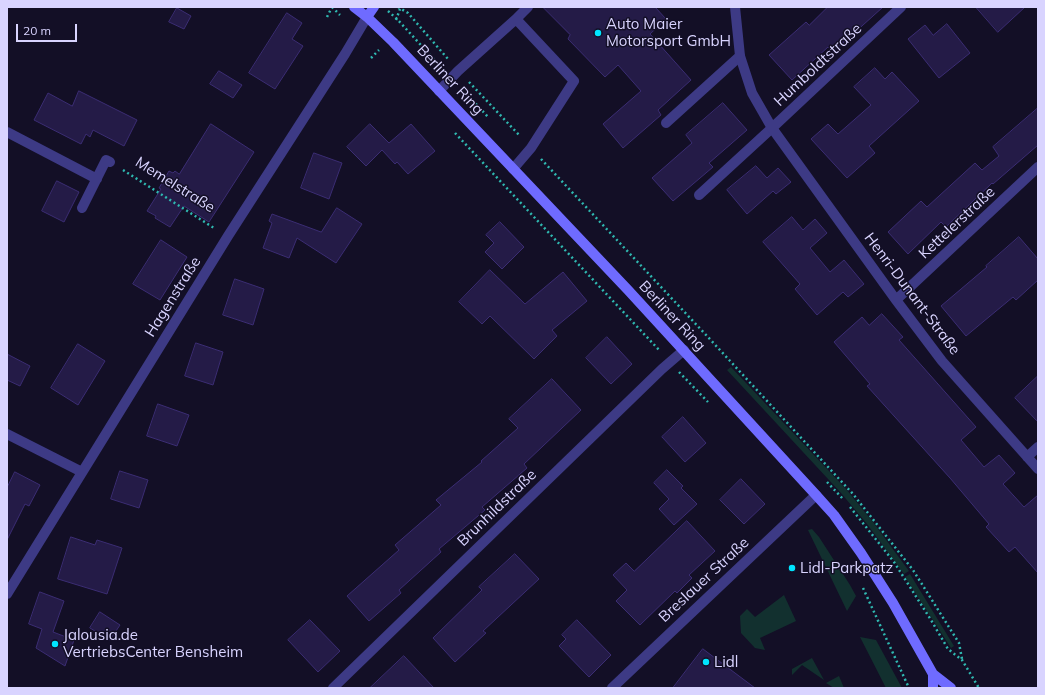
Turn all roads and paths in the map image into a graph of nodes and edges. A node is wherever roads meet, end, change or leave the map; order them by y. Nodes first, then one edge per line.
1 (332, 7) edge
2 (354, 7) edge
3 (374, 7) edge
4 (398, 7) edge
5 (528, 7) edge
6 (735, 7) edge
7 (901, 7) edge
8 (327, 17) dead end
9 (368, 17) junction
10 (516, 19) junction
11 (359, 32) junction
12 (383, 56) dead end
13 (740, 56) junction
14 (458, 71) junction
15 (439, 91) junction
16 (666, 123) dead end
17 (451, 128) dead end
18 (772, 128) junction
19 (7, 132) edge
20 (531, 148) junction
21 (108, 161) joint
22 (1038, 166) edge
23 (513, 169) junction
24 (97, 179) junction
25 (699, 195) dead end
26 (82, 208) dead end
27 (228, 236) junction
28 (896, 300) junction
29 (684, 350) junction
30 (670, 362) junction
31 (7, 434) edge
32 (1038, 447) edge
33 (1027, 457) junction
34 (1038, 469) edge
35 (82, 472) junction
36 (816, 495) junction
37 (862, 585) dead end
38 (7, 594) edge
39 (933, 674) junction
40 (333, 688) edge
41 (612, 688) edge
42 (909, 688) edge
43 (933, 688) edge
44 (952, 688) edge
45 (979, 688) edge

1 - 8 path
1 - 11 path
2 - 9 street, Berliner Ring
3 - 9 street
4 - 14 path
5 - 10 street
6 - 13 street, Henri-Dunant-Straße
7 - 18 street, Humboldtstraße
9 - 11 street, Hagenstraße
9 - 15 street, Berliner Ring
10 - 14 street
10 - 20 street
11 - 12 path
11 - 27 street, Hagenstraße
13 - 16 street
13 - 18 street, Henri-Dunant-Straße
14 - 15 street
14 - 20 path
15 - 23 street, Berliner Ring
17 - 30 path
18 - 25 street
18 - 28 street, Henri-Dunant-Straße
19 - 24 street
20 - 23 street
20 - 45 path
21 - 24 street
21 - 27 path, Memelstraße
22 - 28 street, Kettelerstraße
23 - 29 street, Berliner Ring
24 - 26 street
27 - 35 street, Hagenstraße
28 - 33 street, Henri-Dunant-Straße
29 - 30 street, Brunhildstraße
29 - 36 street, Berliner Ring
30 - 40 street, Brunhildstraße
31 - 35 street
32 - 33 street
33 - 34 street, Henri-Dunant-Straße
35 - 38 street, Hagenstraße
36 - 39 street, Berliner Ring
36 - 41 street, Breslauer Straße
37 - 42 path
39 - 43 street, Berliner Ring
39 - 44 street, Berliner Ring

